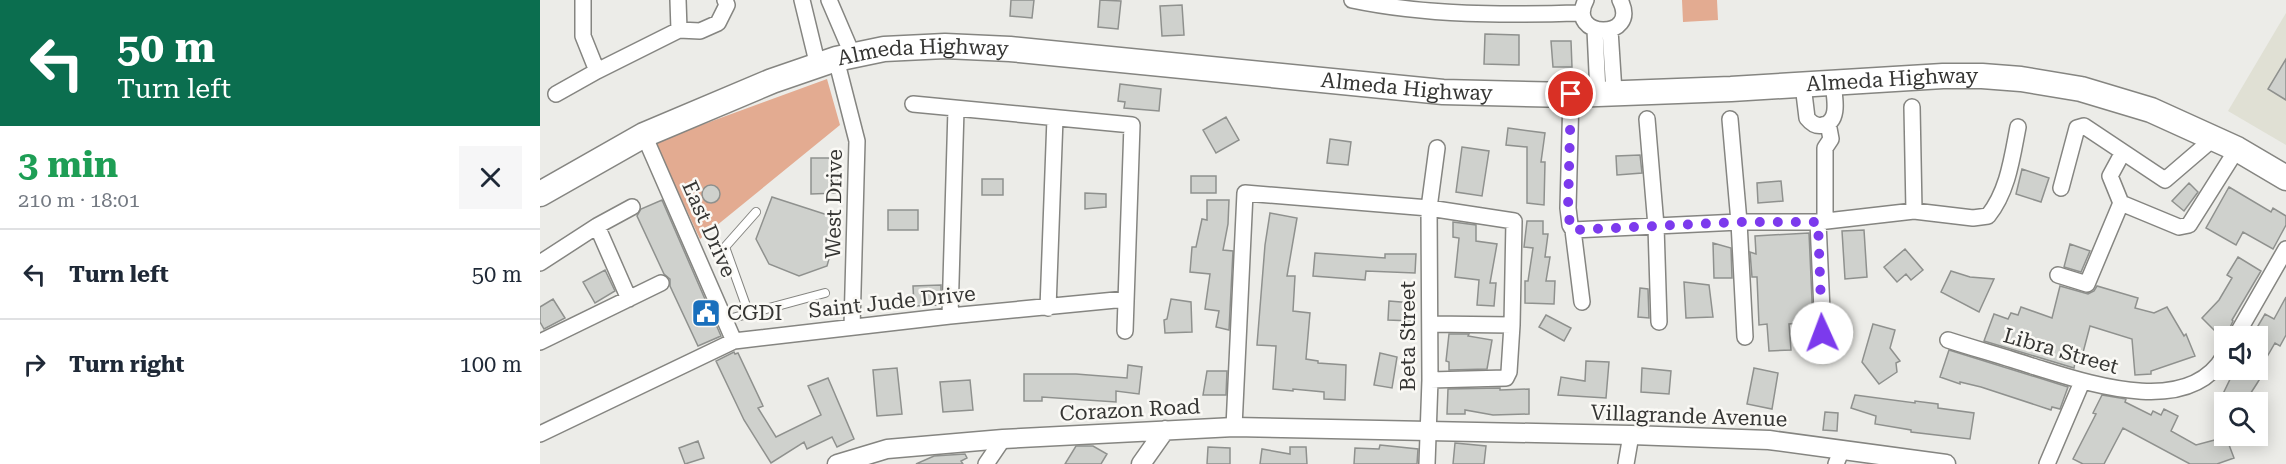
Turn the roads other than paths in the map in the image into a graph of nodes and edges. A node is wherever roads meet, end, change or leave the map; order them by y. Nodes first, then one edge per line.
1 (583, 0) edge
2 (678, 0) edge
3 (725, 0) edge
4 (802, 0) edge
5 (829, 0) edge
6 (1352, 0) edge
7 (1620, 0) edge
8 (1584, 6) edge
9 (679, 30) junction
10 (1602, 30) junction
11 (836, 60) junction
12 (597, 70) junction
13 (1605, 83) junction
14 (1833, 83) junction
15 (1803, 85) junction
16 (556, 94) dead end
17 (1571, 94) junction
18 (913, 104) dead end
19 (1912, 107) dead end
20 (956, 110) junction
21 (1055, 118) junction
22 (1647, 119) dead end
23 (1730, 119) dead end
24 (1822, 124) junction
25 (2018, 127) dead end
26 (644, 135) junction
27 (2214, 138) junction
28 (1437, 148) dead end
29 (2237, 149) junction
30 (2123, 152) junction
31 (2286, 177) edge
32 (2061, 188) dead end
33 (540, 194) edge
34 (2121, 203) junction
35 (632, 207) dead end
36 (1429, 208) junction
37 (1914, 211) junction
38 (756, 212) dead end
39 (1739, 222) junction
40 (1821, 222) junction
41 (597, 226) junction
42 (1656, 226) junction
43 (1573, 230) junction
44 (2286, 249) edge
45 (540, 263) edge
46 (2058, 275) dead end
47 (661, 283) dead end
48 (825, 293) dead end
49 (629, 299) junction
50 (1126, 300) junction
51 (1582, 302) dead end
52 (1048, 308) junction
53 (750, 314) junction
54 (950, 316) junction
55 (725, 320) junction
56 (1659, 322) dead end
57 (1430, 324) junction
58 (1512, 325) junction
59 (2242, 326) edge
60 (852, 327) junction
61 (1125, 331) dead end
62 (1822, 333) dead end
63 (1745, 337) dead end
64 (1948, 340) dead end
65 (735, 341) junction
66 (540, 342) edge
67 (2214, 368) edge
68 (1430, 380) junction
69 (2082, 382) junction
70 (1234, 427) junction
71 (1165, 430) junction
72 (1428, 430) junction
73 (540, 434) edge
74 (1631, 435) junction
75 (1002, 439) junction
76 (1839, 456) edge
77 (1936, 463) edge
78 (837, 464) edge
79 (986, 464) edge
80 (1141, 464) edge
81 (1427, 464) edge
82 (1626, 464) edge
83 (2047, 464) edge

1 - 12 street
2 - 9 street
3 - 9 street
4 - 11 street
5 - 11 street
6 - 8 street
7 - 10 street
8 - 10 street
9 - 12 street
10 - 13 street
11 - 17 highway, Almeda Highway
11 - 26 highway, Almeda Highway
11 - 60 street, West Drive
12 - 16 street
13 - 15 highway, Almeda Highway
13 - 17 highway, Almeda Highway
14 - 15 highway, Almeda Highway
14 - 24 street
14 - 27 highway, Almeda Highway
15 - 24 street
17 - 43 street
18 - 20 street
19 - 37 street
20 - 21 street
20 - 54 street
21 - 50 street
21 - 52 street
22 - 42 street
23 - 39 street
24 - 40 street
25 - 37 street
26 - 33 highway, Almeda Highway
26 - 55 street, East Drive
27 - 29 highway, Almeda Highway
27 - 30 street
28 - 36 street, Beta Street
29 - 31 highway, Almeda Highway
29 - 34 street
30 - 32 street
30 - 34 street
34 - 46 street
35 - 41 street
36 - 57 street, Beta Street
36 - 58 street
36 - 70 street
37 - 40 street
38 - 53 lane
39 - 40 street
39 - 42 street
39 - 63 street
40 - 62 street
41 - 45 street
41 - 49 street
42 - 43 street
42 - 56 street
43 - 51 street
44 - 59 street
47 - 49 street
48 - 53 lane
49 - 66 street
50 - 52 street, Saint Jude Drive
50 - 61 street
52 - 54 street, Saint Jude Drive
53 - 55 lane
54 - 60 street, Saint Jude Drive
55 - 65 street, East Drive
57 - 58 street
57 - 68 street, Beta Street
58 - 68 street
60 - 65 street, Saint Jude Drive
64 - 69 street, Libra Street
65 - 73 street, Saint Jude Drive
67 - 69 street, Libra Street
68 - 72 street, Beta Street
69 - 83 street
70 - 71 street, Corazon Road
70 - 72 street, Corazon Road
71 - 75 street, Corazon Road
71 - 80 street
72 - 74 street, Villagrande Avenue
72 - 81 street, Beta Street
74 - 76 street, Villagrande Avenue
74 - 82 street
75 - 78 street, Corazon Road
75 - 79 street
76 - 77 street, Villagrande Avenue

